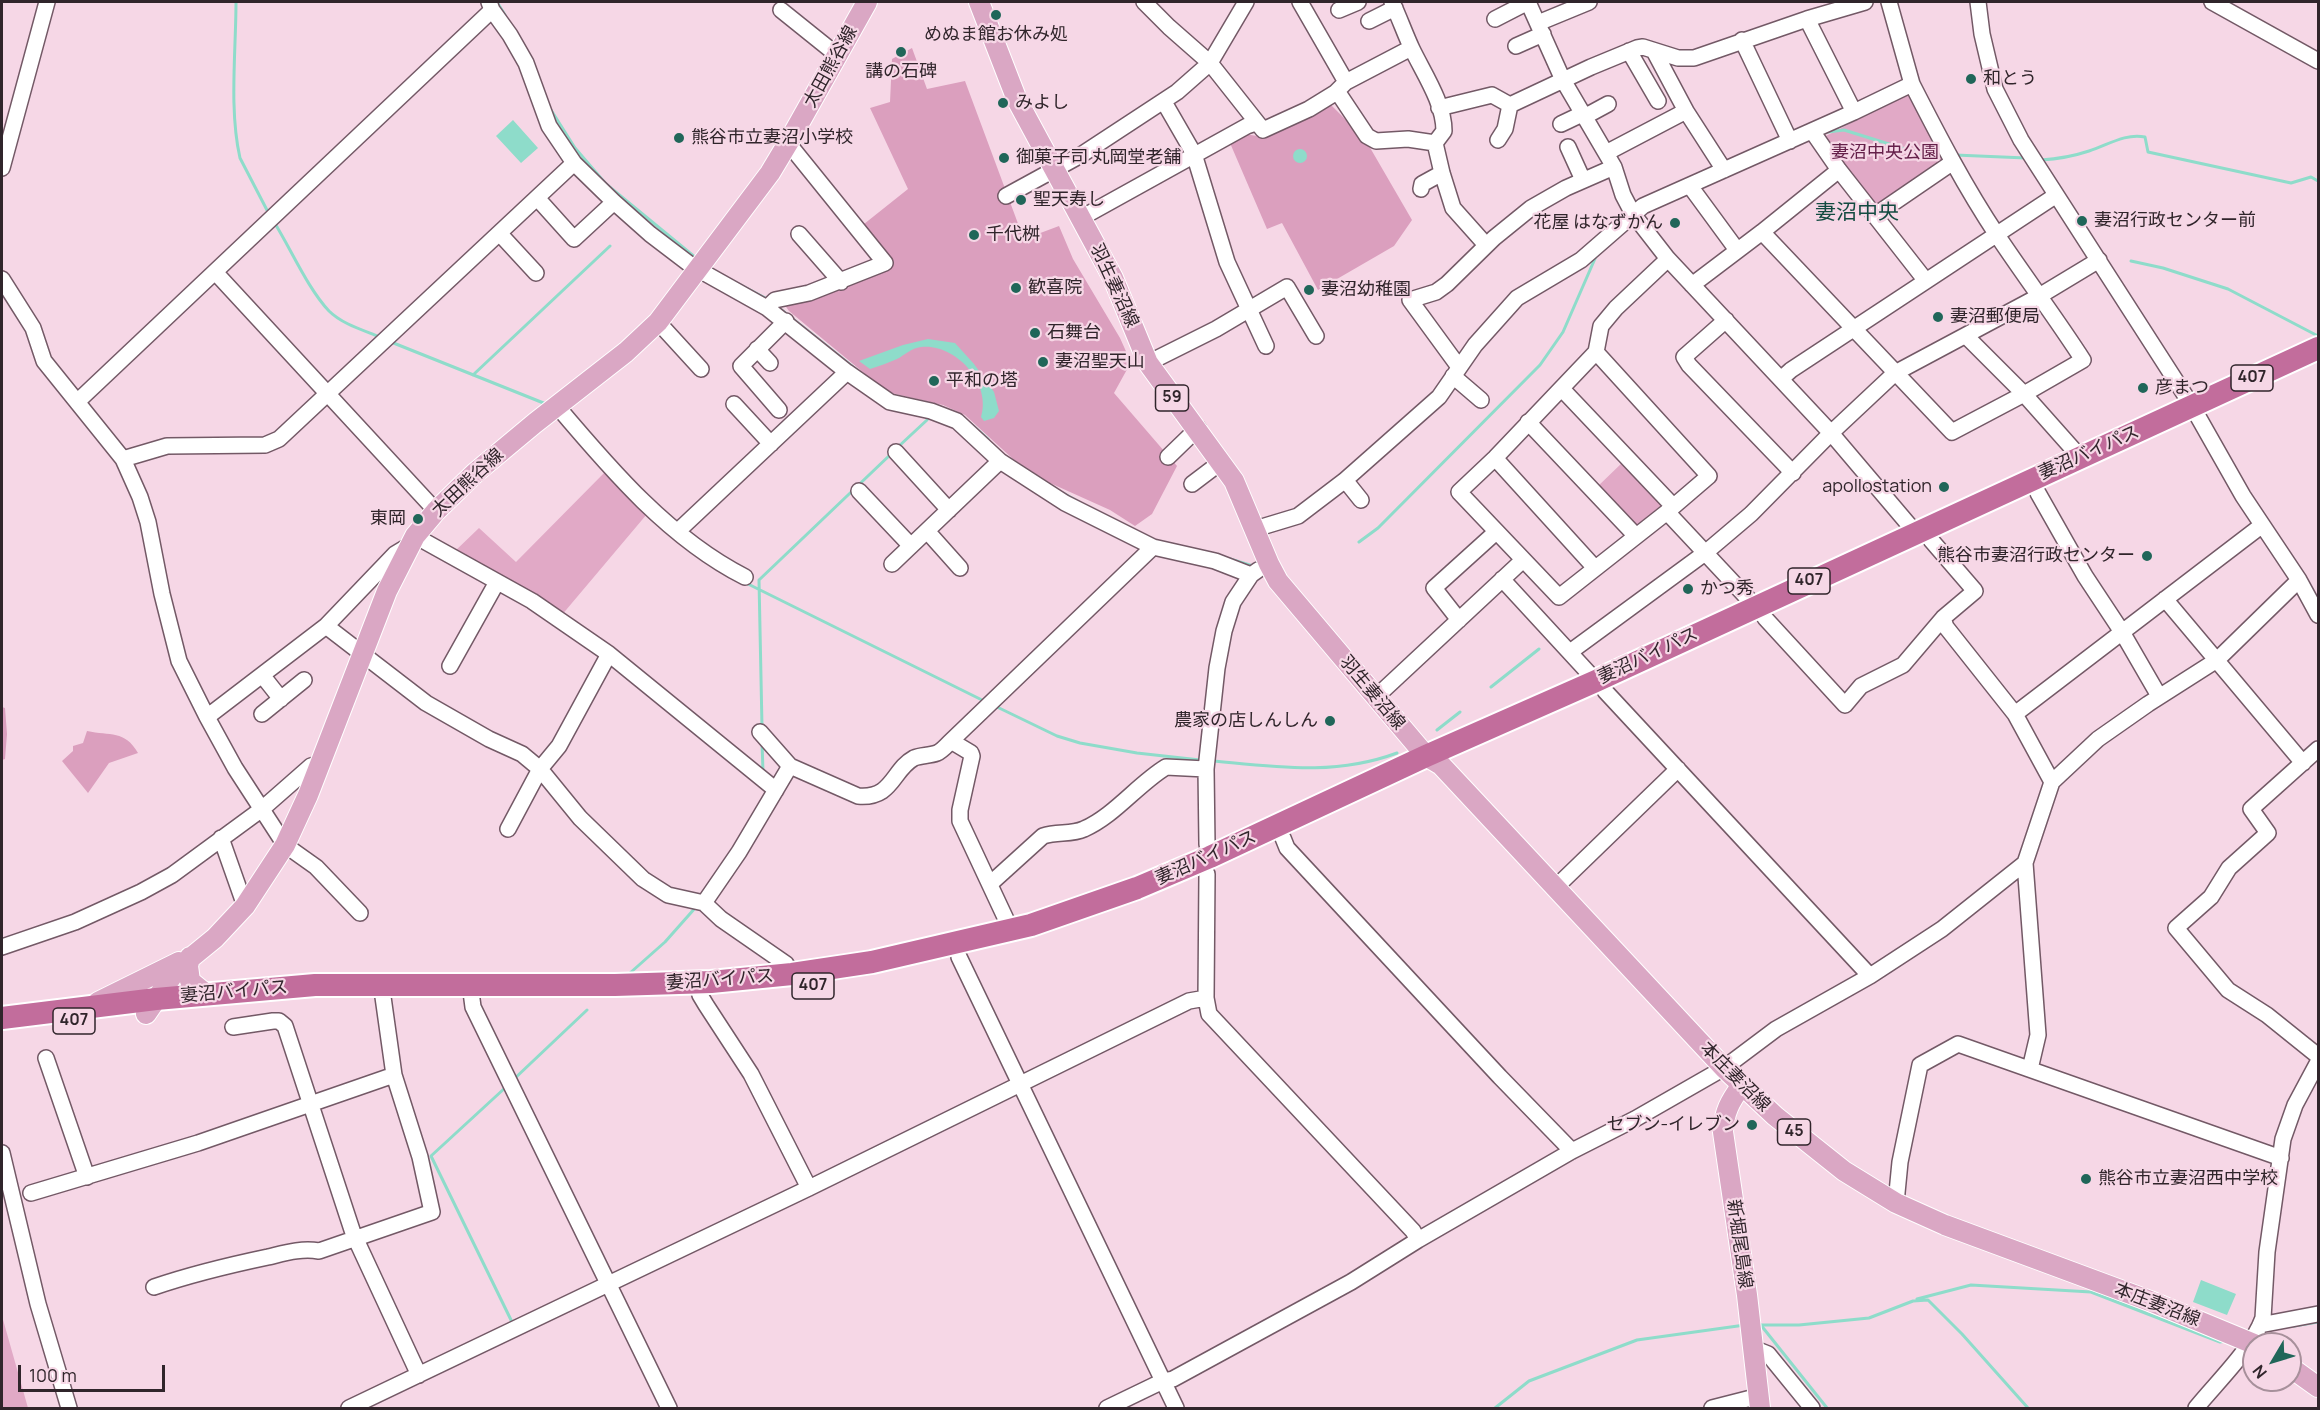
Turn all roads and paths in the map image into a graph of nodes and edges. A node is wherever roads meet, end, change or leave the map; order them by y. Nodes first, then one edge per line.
1 (47, 2) edge
2 (867, 2) edge
3 (979, 2) edge
4 (1144, 2) edge
5 (1246, 2) edge
6 (1300, 2) edge
7 (1358, 2) edge
8 (1528, 2) edge
9 (1589, 2) edge
10 (1864, 2) edge
11 (1889, 2) edge
12 (1978, 2) edge
13 (2212, 2) edge
14 (1394, 5) edge
15 (490, 6) edge
16 (781, 10) dead end
17 (1339, 10) dead end
18 (1496, 19) dead end
19 (1807, 19) junction
20 (1369, 21) dead end
21 (1540, 28) junction
22 (1742, 40) junction
23 (1516, 46) dead end
24 (1411, 48) junction
25 (1629, 51) junction
26 (1654, 51) junction
27 (837, 55) junction
28 (2319, 61) edge
29 (1210, 63) junction
30 (1563, 80) junction
31 (1911, 84) junction
32 (1342, 87) junction
33 (1658, 101) dead end
34 (1164, 102) junction
35 (1608, 104) dead end
36 (1510, 105) junction
37 (1439, 108) junction
38 (1686, 111) junction
39 (1854, 112) junction
40 (1583, 115) junction
41 (1256, 123) junction
42 (1561, 124) dead end
43 (1812, 131) junction
44 (1498, 140) dead end
45 (1790, 141) junction
46 (1435, 142) junction
47 (788, 143) junction
48 (1568, 147) dead end
49 (1606, 153) junction
50 (1194, 154) junction
51 (1953, 162) junction
52 (574, 163) junction
53 (1614, 167) junction
54 (2, 168) edge
55 (1724, 170) junction
56 (1839, 170) junction
57 (1054, 171) junction
58 (1442, 173) junction
59 (1583, 180) junction
60 (1690, 186) junction
61 (1421, 189) dead end
62 (1006, 196) dead end
63 (2055, 196) junction
64 (537, 199) junction
65 (614, 202) junction
66 (1630, 209) junction
67 (1874, 216) junction
68 (1081, 218) junction
69 (1762, 232) junction
70 (500, 234) junction
71 (799, 234) dead end
72 (1997, 235) junction
73 (1486, 246) junction
74 (1737, 250) junction
75 (1668, 259) junction
76 (2098, 260) junction
77 (703, 263) junction
78 (215, 272) junction
79 (536, 273) dead end
80 (2, 279) edge
81 (1926, 281) junction
82 (841, 282) junction
83 (1692, 285) junction
84 (2041, 295) junction
85 (771, 304) junction
86 (1248, 309) junction
87 (1726, 320) junction
88 (786, 321) junction
89 (658, 322) junction
90 (1853, 330) junction
91 (1316, 336) dead end
92 (1966, 336) junction
93 (1266, 346) dead end
94 (758, 349) junction
95 (1596, 352) junction
96 (2317, 355) edge
97 (770, 363) dead end
98 (1148, 363) junction
99 (701, 369) dead end
100 (847, 372) junction
101 (1456, 372) junction
102 (1895, 373) junction
103 (1780, 380) junction
104 (1562, 389) junction
105 (328, 393) junction
106 (2024, 394) junction
107 (1481, 400) dead end
108 (77, 402) junction
109 (734, 404) dead end
110 (557, 405) junction
111 (779, 410) dead end
112 (2195, 412) junction
113 (1528, 422) junction
114 (1198, 428) junction
115 (1831, 433) junction
116 (771, 444) junction
117 (897, 452) dead end
118 (2080, 456) junction
119 (1168, 457) dead end
120 (1495, 458) junction
121 (123, 459) junction
122 (1000, 461) junction
123 (1221, 462) junction
124 (1793, 473) junction
125 (1346, 480) junction
126 (1192, 484) dead end
127 (859, 491) dead end
128 (2038, 493) junction
129 (1361, 500) dead end
130 (1670, 509) junction
131 (949, 510) junction
132 (436, 511) junction
133 (2261, 526) junction
134 (1255, 529) junction
135 (678, 531) junction
136 (927, 531) junction
137 (1496, 532) junction
138 (1636, 536) junction
139 (1923, 536) junction
140 (413, 541) junction
141 (911, 546) junction
142 (1153, 547) junction
143 (1704, 553) junction
144 (1522, 561) junction
145 (892, 564) dead end
146 (1269, 564) junction
147 (960, 567) dead end
148 (1595, 568) junction
149 (1251, 575) junction
150 (746, 578) dead end
151 (1502, 579) junction
152 (2299, 580) junction
153 (497, 582) junction
154 (2165, 599) junction
155 (1760, 612) junction
156 (2319, 615) edge
157 (1943, 618) junction
158 (1459, 620) junction
159 (326, 626) junction
160 (2122, 632) junction
161 (1570, 652) junction
162 (609, 654) junction
163 (361, 655) junction
164 (2217, 660) junction
165 (450, 666) dead end
166 (262, 675) junction
167 (304, 680) dead end
168 (1601, 686) junction
169 (2159, 696) junction
170 (1376, 697) junction
171 (281, 699) junction
172 (262, 714) dead end
173 (2015, 714) junction
174 (207, 717) junction
175 (760, 732) dead end
176 (951, 741) junction
177 (2319, 749) edge
178 (1434, 761) junction
179 (321, 763) junction
180 (2303, 763) junction
181 (790, 766) junction
182 (540, 769) junction
183 (1206, 769) junction
184 (1678, 769) junction
185 (2052, 782) junction
186 (776, 789) junction
187 (262, 809) junction
188 (508, 829) dead end
189 (221, 838) junction
190 (1282, 838) junction
191 (285, 845) junction
192 (2025, 863) junction
193 (1209, 865) junction
194 (990, 884) junction
195 (1555, 888) junction
196 (704, 903) junction
197 (245, 906) junction
198 (360, 913) dead end
199 (1011, 930) junction
200 (2, 947) edge
201 (190, 957) junction
202 (959, 957) junction
203 (792, 974) junction
204 (1870, 976) junction
205 (699, 989) junction
206 (471, 991) junction
207 (206, 994) junction
208 (383, 997) junction
209 (1206, 998) junction
210 (151, 1006) junction
211 (87, 1009) junction
212 (2, 1018) edge
213 (233, 1027) dead end
214 (2, 1028) edge
215 (2319, 1056) edge
216 (46, 1058) dead end
217 (2319, 1062) edge
218 (1724, 1068) junction
219 (2030, 1069) junction
220 (394, 1076) junction
221 (1022, 1084) junction
222 (1742, 1084) junction
223 (310, 1104) junction
224 (1572, 1151) junction
225 (2, 1153) edge
226 (2281, 1158) junction
227 (87, 1177) junction
228 (809, 1188) junction
229 (31, 1193) dead end
230 (1896, 1203) junction
231 (355, 1239) junction
232 (1418, 1240) junction
233 (607, 1283) junction
234 (154, 1287) dead end
235 (2319, 1314) edge
236 (2257, 1332) edge
237 (2269, 1332) edge
238 (2242, 1333) edge
239 (1753, 1348) junction
240 (2242, 1353) edge
241 (419, 1376) junction
242 (2302, 1376) edge
243 (1163, 1381) junction
244 (2319, 1388) edge
245 (1759, 1402) edge
246 (69, 1408) edge
247 (349, 1408) edge
248 (669, 1408) edge
249 (1107, 1408) edge
250 (1176, 1408) edge
251 (1712, 1408) edge
252 (1812, 1408) edge
253 (2196, 1408) edge

1 - 54 street
2 - 27 main road, 太田熊谷線
3 - 57 main road, 羽生妻沼線 / 59
4 - 29 street
5 - 29 street
6 - 32 street
7 - 17 street
8 - 18 street
8 - 21 street
9 - 21 street
10 - 19 street
11 - 31 street
12 - 63 street
13 - 28 street
14 - 20 street
14 - 24 street
15 - 52 street
15 - 78 street
16 - 27 street
19 - 22 street
19 - 39 street
21 - 23 street
21 - 30 street
22 - 26 street
22 - 45 street
24 - 32 street
24 - 37 street
25 - 26 street
25 - 30 street
25 - 33 street
26 - 38 street
27 - 47 main road, 太田熊谷線
29 - 34 street
29 - 41 street
30 - 36 street
30 - 40 street
31 - 39 street
31 - 51 street
32 - 41 street
32 - 46 street
34 - 50 street
34 - 57 street
35 - 40 street
36 - 37 street
36 - 44 street
37 - 46 street
38 - 49 street
38 - 55 street
39 - 43 street
40 - 42 street
40 - 49 street
41 - 50 street
43 - 45 street
43 - 56 street
45 - 55 street
46 - 58 street
47 - 77 main road, 太田熊谷線
47 - 82 street
48 - 59 street
49 - 53 street
50 - 68 street
50 - 86 street
51 - 67 street
51 - 72 street
52 - 64 street
52 - 65 street
53 - 59 street
53 - 66 street
55 - 60 street
56 - 67 street
56 - 69 street
57 - 62 street
57 - 68 main road, 羽生妻沼線 / 59
58 - 61 street
58 - 73 street
59 - 73 street
60 - 66 street
60 - 74 street
63 - 72 street
63 - 76 street
64 - 65 street
64 - 70 street
65 - 77 street
66 - 75 street
66 - 101 street
67 - 81 street
68 - 98 main road, 羽生妻沼線 / 59
69 - 74 street
69 - 90 street
70 - 79 street
70 - 105 street
71 - 82 street
72 - 81 street
72 - 84 street
73 - 101 street
74 - 83 street
75 - 83 street
75 - 95 street
76 - 84 street
76 - 112 street
77 - 85 street
77 - 89 main road, 太田熊谷線
78 - 105 street
78 - 108 street
80 - 108 street
81 - 90 street
82 - 85 street
83 - 87 street
84 - 92 street
84 - 106 street
85 - 88 street
86 - 91 street
86 - 93 street
86 - 98 street
87 - 103 street
87 - 124 street
88 - 94 street
88 - 100 street
89 - 99 street
89 - 110 main road, 太田熊谷線
90 - 102 street
90 - 103 street
92 - 102 street
92 - 106 street
94 - 97 street
94 - 111 street
95 - 104 street
95 - 130 street
96 - 112 highway, 妻沼バイパス / 407
98 - 114 main road, 羽生妻沼線 / 59
100 - 116 street
100 - 122 street
101 - 107 street
101 - 125 street
102 - 106 street
102 - 115 street
103 - 115 street
104 - 113 street
104 - 130 street
105 - 121 street
105 - 132 street
106 - 118 street
108 - 121 street
109 - 116 street
110 - 132 main road, 太田熊谷線
110 - 135 street
112 - 118 highway, 妻沼バイパス / 407
112 - 128 highway, 妻沼バイパス / 407
112 - 133 street
113 - 120 street
113 - 138 street
114 - 119 street
114 - 123 main road, 羽生妻沼線 / 59
115 - 124 street
115 - 139 street
116 - 135 street
117 - 131 street
118 - 139 highway, 妻沼バイパス / 407
120 - 137 street
120 - 148 street
121 - 174 street
122 - 131 street
122 - 142 street
123 - 126 street
123 - 134 main road, 羽生妻沼線 / 59
124 - 143 street
125 - 129 street
125 - 134 street
127 - 141 street
128 - 139 highway, 妻沼バイパス / 407
128 - 160 street
130 - 138 street
130 - 143 street
131 - 136 street
132 - 140 main road, 太田熊谷線
133 - 152 street
133 - 154 street
134 - 146 main road, 羽生妻沼線 / 59
135 - 150 street
136 - 141 street
136 - 147 street
137 - 144 street
137 - 158 street
138 - 148 street
139 - 155 highway, 妻沼バイパス / 407
139 - 157 street
140 - 153 street
140 - 159 street
140 - 163 main road, 太田熊谷線
141 - 145 street
142 - 149 street
142 - 176 street
143 - 155 street
143 - 161 street
144 - 148 street
144 - 151 street
146 - 149 street
146 - 170 main road, 羽生妻沼線 / 59
149 - 183 street
151 - 158 street
151 - 161 street
152 - 156 street
152 - 164 street
153 - 162 street
153 - 165 street
154 - 160 street
154 - 164 street
155 - 157 street
155 - 168 highway, 妻沼バイパス / 407
157 - 173 street
158 - 170 street
159 - 163 street
159 - 166 street
160 - 169 street
160 - 173 street
161 - 168 street
162 - 182 street
162 - 186 street
163 - 179 main road, 太田熊谷線
163 - 182 street
164 - 169 street
164 - 180 street
166 - 171 street
166 - 174 street
167 - 171 street
168 - 178 highway, 妻沼バイパス / 407
168 - 184 street
169 - 185 street
170 - 178 main road, 羽生妻沼線 / 59
171 - 172 street
173 - 185 street
174 - 187 street
175 - 181 street
176 - 181 street
176 - 194 street
177 - 180 street
178 - 190 highway, 妻沼バイパス / 407
178 - 193 highway, 妻沼バイパス / 407
178 - 195 main road, 本庄妻沼線 / 45
179 - 187 street
179 - 191 main road, 太田熊谷線
180 - 215 street
181 - 186 street
182 - 188 street
182 - 196 street
183 - 193 street
183 - 194 street
184 - 195 street
184 - 204 street
185 - 192 street
186 - 196 street
187 - 189 street
187 - 191 street
189 - 197 street
189 - 200 street
190 - 193 highway, 妻沼バイパス / 407
190 - 224 street
191 - 197 main road, 太田熊谷線
191 - 198 street
192 - 204 street
192 - 219 street
193 - 199 highway, 妻沼バイパス / 407
193 - 202 highway, 妻沼バイパス / 407
193 - 209 street
194 - 199 street
195 - 218 main road, 本庄妻沼線 / 45
196 - 203 street
197 - 201 main road, 太田熊谷線
199 - 203 highway, 妻沼バイパス / 407
201 - 207 main road
201 - 210 main road, 太田熊谷線
201 - 211 main road
202 - 205 highway, 妻沼バイパス / 407
202 - 221 street
203 - 205 highway, 妻沼バイパス / 407
204 - 218 street
205 - 206 highway, 妻沼バイパス / 407
205 - 228 street
206 - 207 highway, 妻沼バイパス / 407
206 - 208 highway, 妻沼バイパス / 407
206 - 233 street
207 - 210 highway, 妻沼バイパス / 407
208 - 210 highway, 妻沼バイパス / 407
208 - 220 street
209 - 221 street
209 - 232 street
210 - 211 highway, 妻沼バイパス / 407
210 - 214 highway, 妻沼バイパス / 407
211 - 212 highway, 妻沼バイパス / 407
213 - 223 street
216 - 227 street
217 - 226 street
218 - 222 main road, 本庄妻沼線 / 45
218 - 224 street
219 - 226 street
219 - 230 street
220 - 223 street
220 - 231 street
221 - 228 street
221 - 243 street
222 - 230 main road, 本庄妻沼線 / 45
222 - 239 main road, 新堀尾島線
223 - 227 street
223 - 231 street
224 - 232 street
225 - 246 street
226 - 236 street
227 - 229 street
228 - 233 street
230 - 238 main road, 本庄妻沼線 / 45
231 - 234 street
231 - 241 street
232 - 243 street
233 - 241 street
233 - 248 street
235 - 237 street
239 - 245 main road, 新堀尾島線
239 - 252 street
240 - 253 street
241 - 247 street
242 - 244 main road
243 - 249 street
243 - 250 street
245 - 251 street

